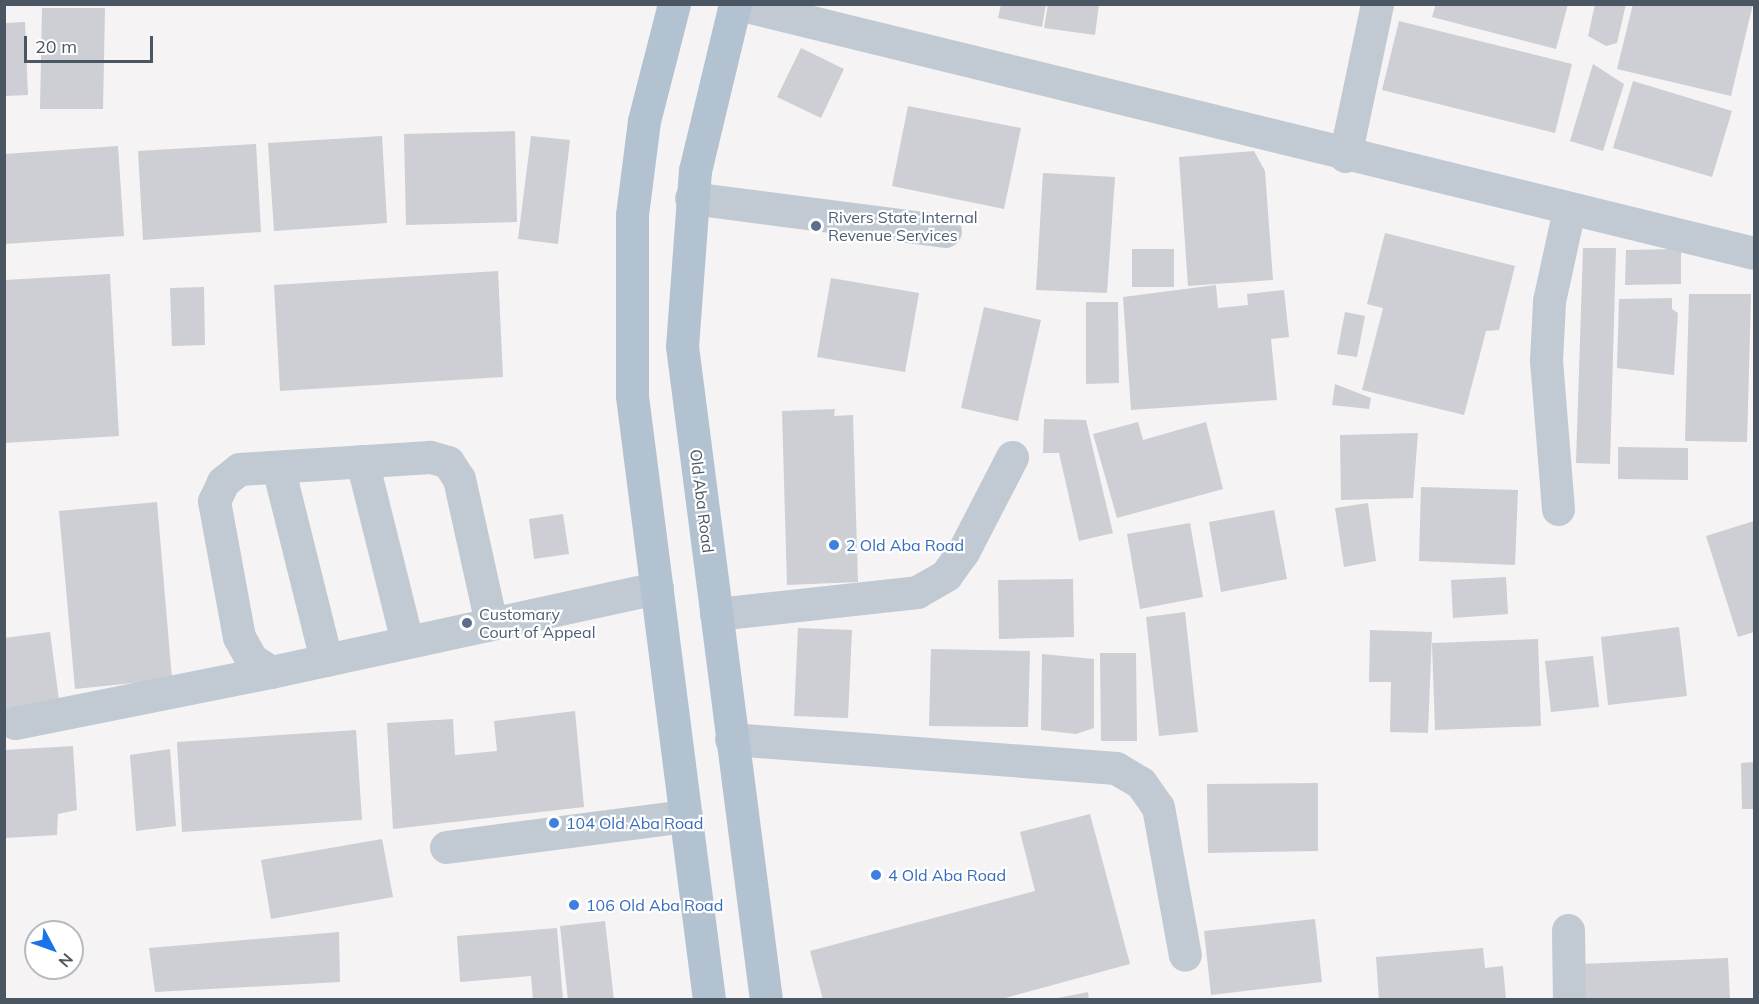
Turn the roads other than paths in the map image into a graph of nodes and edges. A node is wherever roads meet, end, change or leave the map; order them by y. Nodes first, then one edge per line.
1 (674, 4) edge
2 (736, 4) edge
3 (1377, 4) edge
4 (1345, 156) junction
5 (691, 198) junction
6 (1569, 209) junction
7 (945, 231) dead end
8 (1755, 253) edge
9 (1012, 457) dead end
10 (362, 461) junction
11 (278, 466) junction
12 (1558, 508) dead end
13 (657, 588) junction
14 (716, 614) junction
15 (491, 623) junction
16 (407, 641) junction
17 (326, 660) junction
18 (271, 672) junction
19 (15, 723) dead end
20 (731, 739) junction
21 (686, 816) junction
22 (446, 847) dead end
23 (1568, 930) dead end
24 (1185, 955) dead end
25 (709, 999) edge
26 (766, 999) edge
27 (1569, 999) edge

1 - 13 main road
2 - 4 street
2 - 5 main road, Old Aba Road
3 - 4 street
4 - 6 street
5 - 7 street
5 - 14 main road, Old Aba Road
6 - 8 street
6 - 12 street
9 - 14 street
10 - 11 street
10 - 15 street
10 - 16 street
11 - 17 street
11 - 18 street
13 - 15 street
13 - 21 main road
14 - 20 main road, Old Aba Road
15 - 16 street
16 - 17 street
17 - 18 street
18 - 19 street
20 - 24 street
20 - 26 main road, Old Aba Road
21 - 22 street
21 - 25 main road
23 - 27 street

